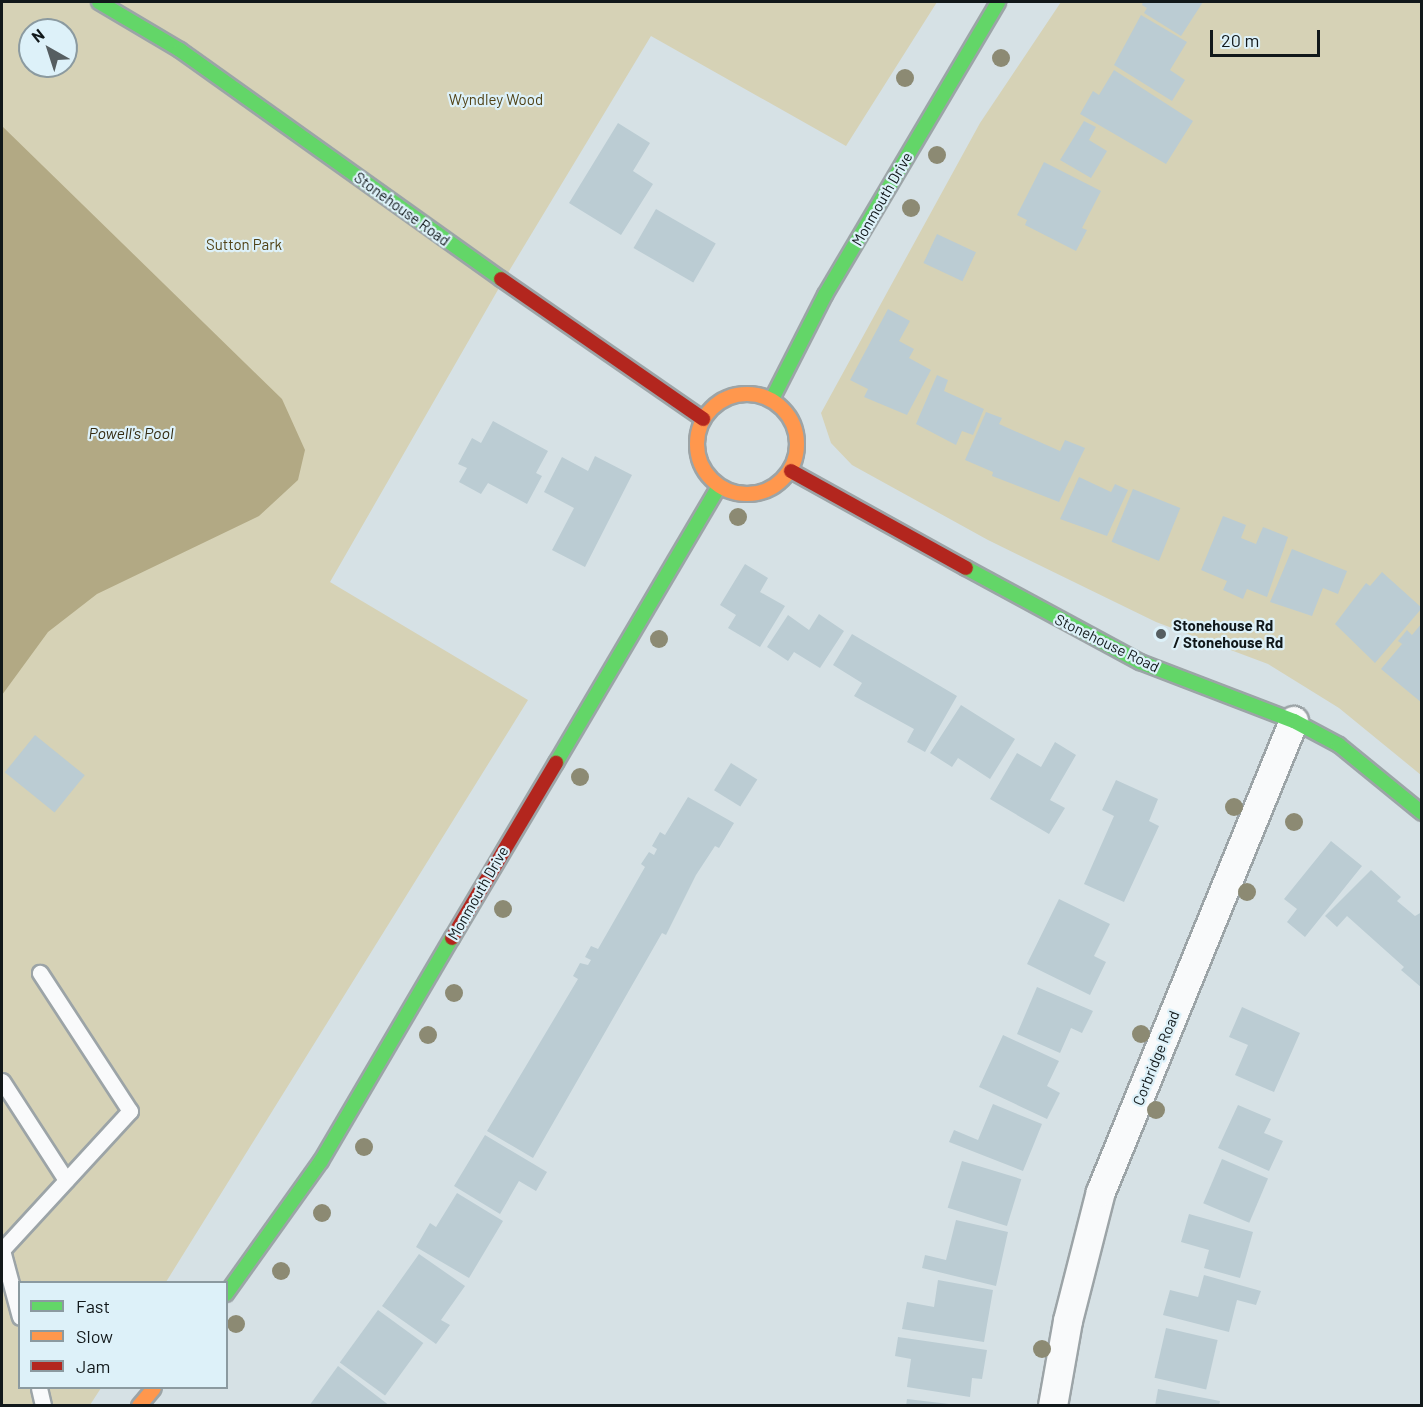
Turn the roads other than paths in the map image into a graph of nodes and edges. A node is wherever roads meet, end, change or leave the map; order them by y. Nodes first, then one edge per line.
1 (99, 2) edge
2 (998, 2) edge
3 (772, 399) junction
4 (703, 419) junction
5 (791, 471) junction
6 (719, 486) junction
7 (1294, 721) junction
8 (1422, 813) edge
9 (40, 973) dead end
10 (2, 1081) edge
11 (66, 1180) junction
12 (2, 1250) edge
13 (228, 1291) edge
14 (18, 1310) edge
15 (39, 1389) edge
16 (153, 1389) edge
17 (43, 1406) edge
18 (140, 1406) edge
19 (1053, 1406) edge

1 - 4 street, Stonehouse Road
2 - 3 street, Monmouth Drive
3 - 4 street
3 - 5 street
4 - 6 street
5 - 6 street
5 - 7 street, Stonehouse Road
6 - 13 street, Monmouth Drive
7 - 8 street, Stonehouse Road
7 - 19 street, Corbridge Road
9 - 11 lane
10 - 11 lane
11 - 12 lane
12 - 14 lane
15 - 17 lane
16 - 18 street

